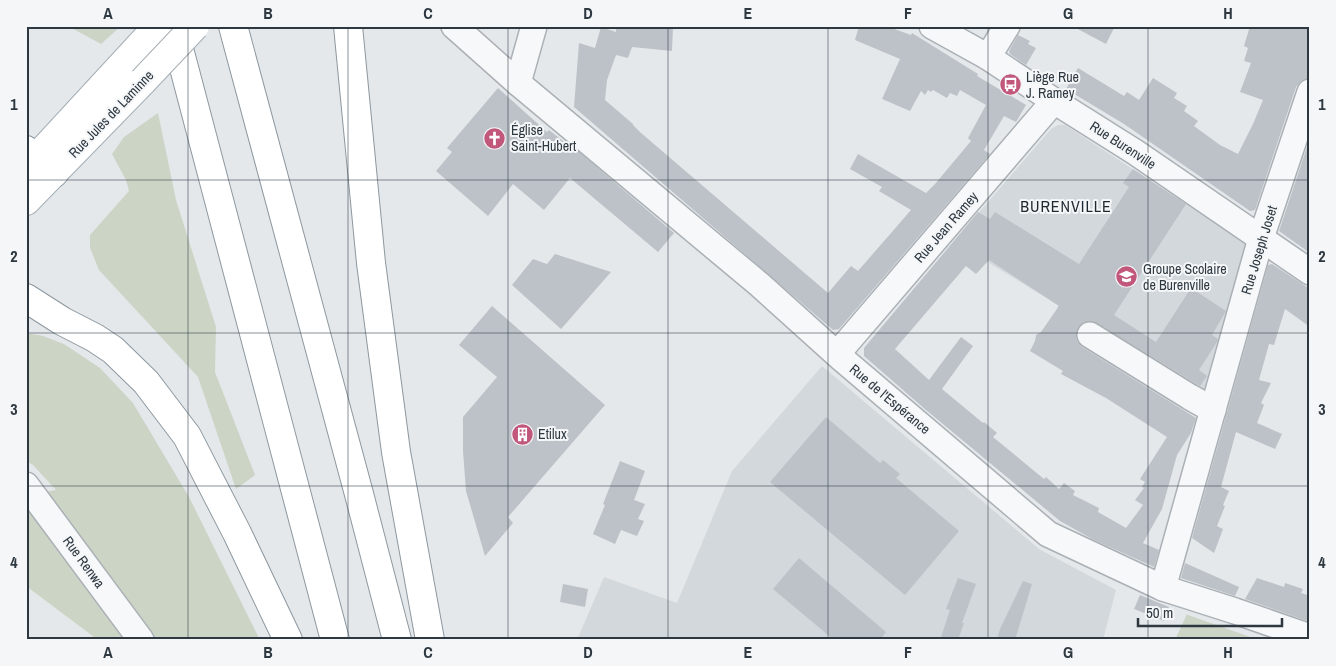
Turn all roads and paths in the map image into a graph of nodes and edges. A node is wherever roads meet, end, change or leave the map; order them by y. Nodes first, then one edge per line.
1 (158, 26) edge
2 (173, 26) edge
3 (195, 26) edge
4 (233, 26) edge
5 (348, 26) edge
6 (454, 26) edge
7 (534, 26) edge
8 (932, 26) edge
9 (1006, 26) edge
10 (988, 57) junction
11 (518, 83) junction
12 (1310, 92) edge
13 (1054, 101) junction
14 (36, 163) edge
15 (26, 201) edge
16 (1261, 238) junction
17 (1310, 272) edge
18 (26, 298) edge
19 (26, 316) edge
20 (62, 321) junction
21 (1090, 335) dead end
22 (837, 354) junction
23 (1213, 410) junction
24 (29, 489) edge
25 (1163, 588) junction
26 (1310, 637) edge
27 (141, 640) edge
28 (288, 640) edge
29 (335, 640) edge
30 (396, 640) edge
31 (430, 640) edge

1 - 14 main road, Rue Jules de Laminne
2 - 29 main road
3 - 14 main road, Rue Jules de Laminne, bridge
4 - 30 main road
5 - 31 main road
6 - 11 street, Rue de l'Espérance
7 - 11 street
8 - 10 street, Rue Burenville
9 - 10 street
10 - 13 street, Rue Burenville
11 - 22 street, Rue de l'Espérance
12 - 16 street, Rue Joseph Joset
13 - 16 street, Rue Burenville
13 - 22 street, Rue Jean Ramey
14 - 15 main road, Rue Jules de Laminne
16 - 17 street, Rue Burenville
16 - 23 street, Rue Joseph Joset
18 - 20 main road
19 - 20 main road
20 - 28 main road
21 - 23 street
22 - 25 street, Rue de l'Espérance
23 - 25 street, Rue Joseph Joset
24 - 27 street, Rue Renwa
25 - 26 street, Rue de l'Espérance

